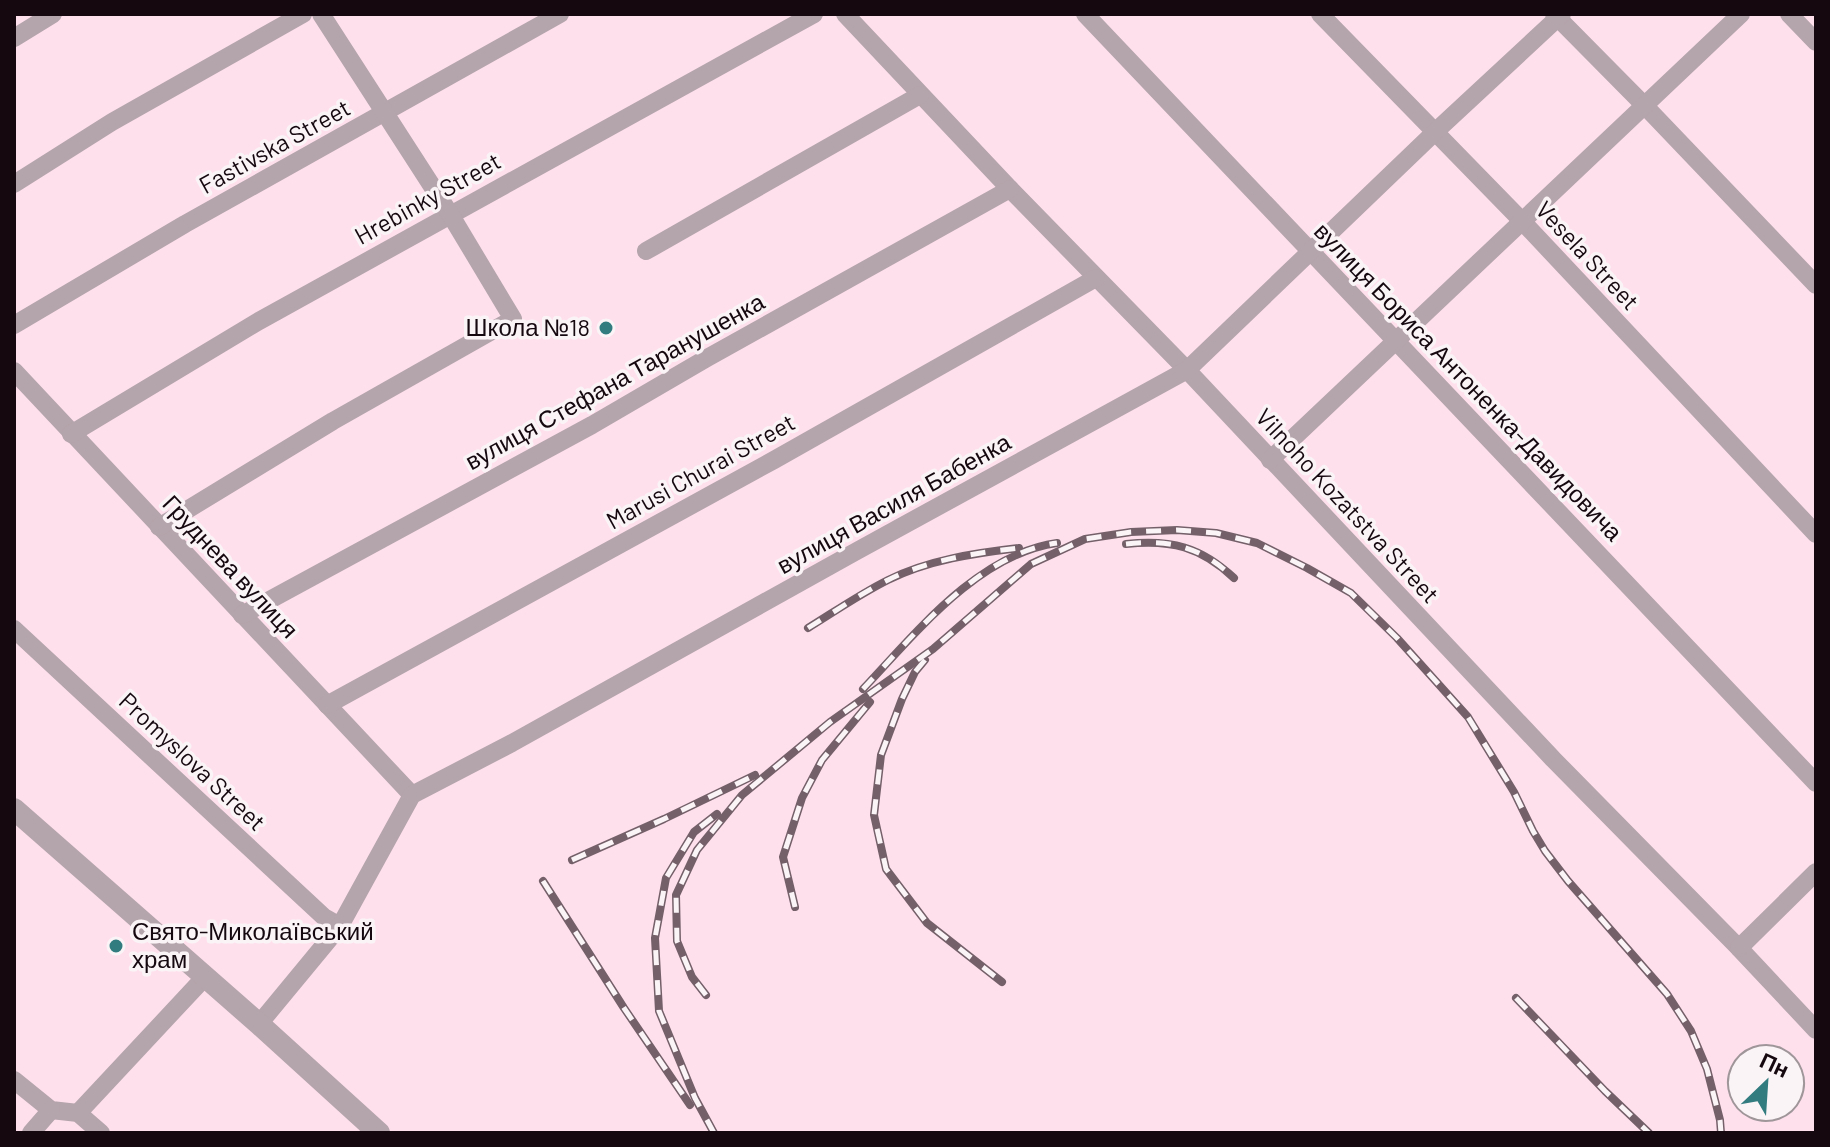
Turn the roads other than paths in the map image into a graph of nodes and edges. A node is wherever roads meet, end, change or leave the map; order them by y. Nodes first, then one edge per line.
1 (53, 14) edge
2 (303, 14) edge
3 (321, 14) edge
4 (560, 14) edge
5 (814, 14) edge
6 (845, 14) edge
7 (1085, 14) edge
8 (1320, 14) edge
9 (1741, 14) edge
10 (1789, 14) edge
11 (1558, 15) edge
12 (14, 38) edge
13 (1816, 42) edge
14 (920, 95) junction
15 (1644, 105) junction
16 (384, 113) junction
17 (1436, 131) junction
18 (14, 184) edge
19 (1010, 189) junction
20 (450, 214) junction
21 (1522, 221) junction
22 (646, 251) dead end
23 (1311, 251) junction
24 (1096, 278) junction
25 (1816, 285) edge
26 (14, 325) edge
27 (1395, 341) junction
28 (1187, 370) junction
29 (14, 371) edge
30 (71, 434) junction
31 (1270, 460) junction
32 (159, 527) junction
33 (1816, 534) edge
34 (242, 615) junction
35 (14, 629) edge
36 (327, 705) junction
37 (1816, 783) edge
38 (412, 795) junction
39 (14, 809) edge
40 (1816, 872) edge
41 (340, 926) junction
42 (1739, 948) junction
43 (205, 977) junction
44 (259, 1024) junction
45 (1816, 1030) edge
46 (14, 1080) edge
47 (51, 1110) junction
48 (78, 1113) junction
49 (31, 1133) edge
50 (101, 1133) edge
51 (379, 1133) edge

1 - 12 street
2 - 18 street
3 - 16 street
4 - 16 street, Fastivska Street
5 - 20 street, Hrebinky Street
6 - 14 street, Vilnoho Kozatstva Street
7 - 23 street, вулиця Бориса Антоненка-Давидовича
8 - 17 street, Vesela Street
9 - 15 street
10 - 13 street
11 - 15 street
11 - 17 street, вулиця Василя Бабенка
14 - 19 street, Vilnoho Kozatstva Street
14 - 22 street
15 - 21 street
15 - 25 street
16 - 20 street
16 - 26 street, Fastivska Street
17 - 21 street, Vesela Street
17 - 23 street, вулиця Василя Бабенка
19 - 24 street, Vilnoho Kozatstva Street
19 - 34 street, вулиця Стефана Таранушенка
20 - 30 street, Hrebinky Street
20 - 32 street
21 - 27 street
21 - 33 street, Vesela Street
23 - 27 street, вулиця Бориса Антоненка-Давидовича
23 - 28 street, вулиця Василя Бабенка
24 - 28 street, Vilnoho Kozatstva Street
24 - 36 street, Marusi Churai Street
27 - 31 street
27 - 37 street, вулиця Бориса Антоненка-Давидовича
28 - 31 street, Vilnoho Kozatstva Street
28 - 38 street, вулиця Василя Бабенка
29 - 30 street, Груднева вулиця
30 - 32 street, Груднева вулиця
31 - 42 street, Vilnoho Kozatstva Street
32 - 34 street, Груднева вулиця
34 - 36 street, Груднева вулиця
35 - 41 street, Promyslova Street
36 - 38 street, Груднева вулиця
38 - 41 street
39 - 43 street
40 - 42 street
41 - 44 street
42 - 45 street, Vilnoho Kozatstva Street
43 - 44 street
43 - 48 street
44 - 51 street
46 - 47 street
47 - 48 street
47 - 49 street
48 - 50 street

